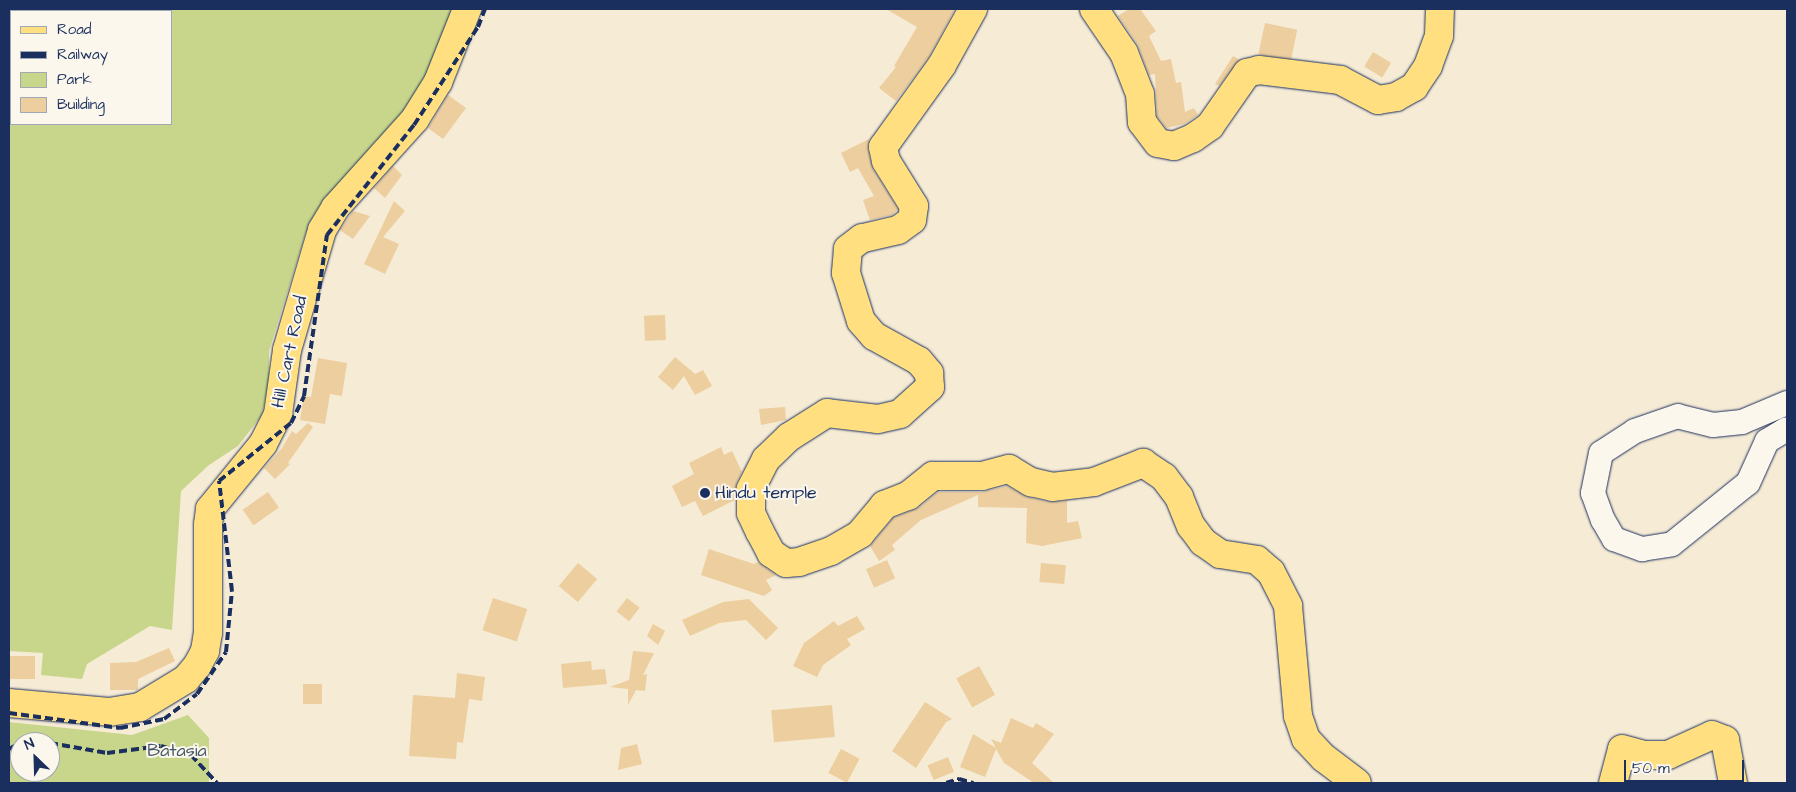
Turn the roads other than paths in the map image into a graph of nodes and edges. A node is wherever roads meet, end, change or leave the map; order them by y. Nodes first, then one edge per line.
1 (467, 9) edge
2 (973, 9) edge
3 (1094, 9) edge
4 (1440, 9) edge
5 (1787, 403) edge
6 (1787, 429) edge
7 (9, 703) edge
8 (1357, 783) edge
9 (1613, 783) edge
10 (1734, 783) edge

1 - 7 main road, Hill Cart Road
2 - 8 main road
3 - 4 main road
5 - 6 street
9 - 10 main road

